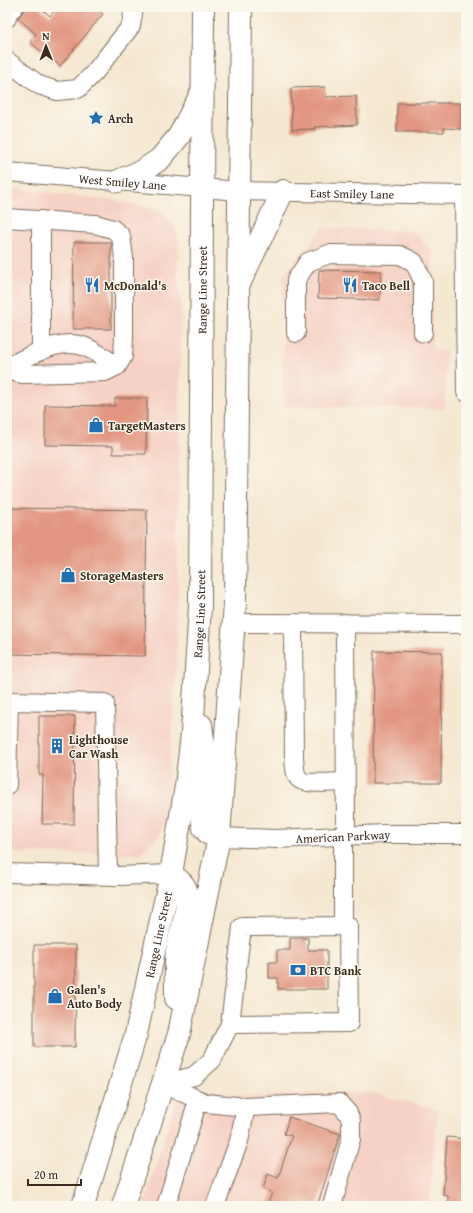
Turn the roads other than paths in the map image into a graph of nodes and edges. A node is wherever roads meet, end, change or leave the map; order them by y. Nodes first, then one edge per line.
1 (14, 7) edge
2 (134, 7) edge
3 (203, 7) edge
4 (241, 7) edge
5 (7, 18) edge
6 (7, 61) edge
7 (203, 90) junction
8 (7, 172) edge
9 (118, 181) junction
10 (202, 188) junction
11 (239, 191) junction
12 (283, 191) junction
13 (465, 195) edge
14 (7, 218) edge
15 (41, 220) junction
16 (238, 287) junction
17 (296, 333) dead end
18 (423, 333) dead end
19 (41, 351) junction
20 (117, 366) junction
21 (7, 367) edge
22 (7, 370) edge
23 (466, 392) edge
24 (234, 623) junction
25 (293, 623) junction
26 (345, 623) junction
27 (466, 624) edge
28 (196, 684) junction
29 (345, 782) junction
30 (7, 785) edge
31 (466, 834) edge
32 (345, 836) junction
33 (219, 837) junction
34 (7, 873) edge
35 (171, 874) junction
36 (108, 875) junction
37 (344, 926) junction
38 (230, 1024) junction
39 (175, 1045) junction
40 (163, 1084) junction
41 (198, 1100) junction
42 (246, 1107) junction
43 (83, 1206) edge
44 (123, 1206) edge
45 (166, 1206) edge
46 (215, 1206) edge
47 (332, 1206) edge

1 - 5 street
2 - 6 street
3 - 7 main road, Range Line Street
4 - 11 main road
7 - 9 main road
7 - 10 main road, Range Line Street
8 - 9 street, West Smiley Lane
9 - 10 street, West Smiley Lane
10 - 11 street, West Smiley Lane
10 - 28 main road, Range Line Street
11 - 12 street, East Smiley Lane
11 - 16 main road
12 - 13 street, East Smiley Lane
12 - 16 main road
13 - 23 street
14 - 15 street
15 - 19 street
15 - 20 street
16 - 24 main road
17 - 18 street
19 - 20 street
19 - 21 street
20 - 22 street
24 - 25 street
24 - 33 main road
25 - 26 street
25 - 29 street
26 - 27 street
26 - 29 street
28 - 33 main road
28 - 35 main road, Range Line Street
29 - 32 street
30 - 36 street
31 - 32 street, American Parkway
32 - 33 street, American Parkway
32 - 37 street
33 - 39 main road
34 - 36 street
35 - 36 street
35 - 39 main road
35 - 43 main road, Range Line Street
37 - 38 street
37 - 38 street
38 - 40 street
39 - 40 main road
40 - 41 street
40 - 44 main road
41 - 42 street
41 - 45 street
42 - 46 street
42 - 47 street

